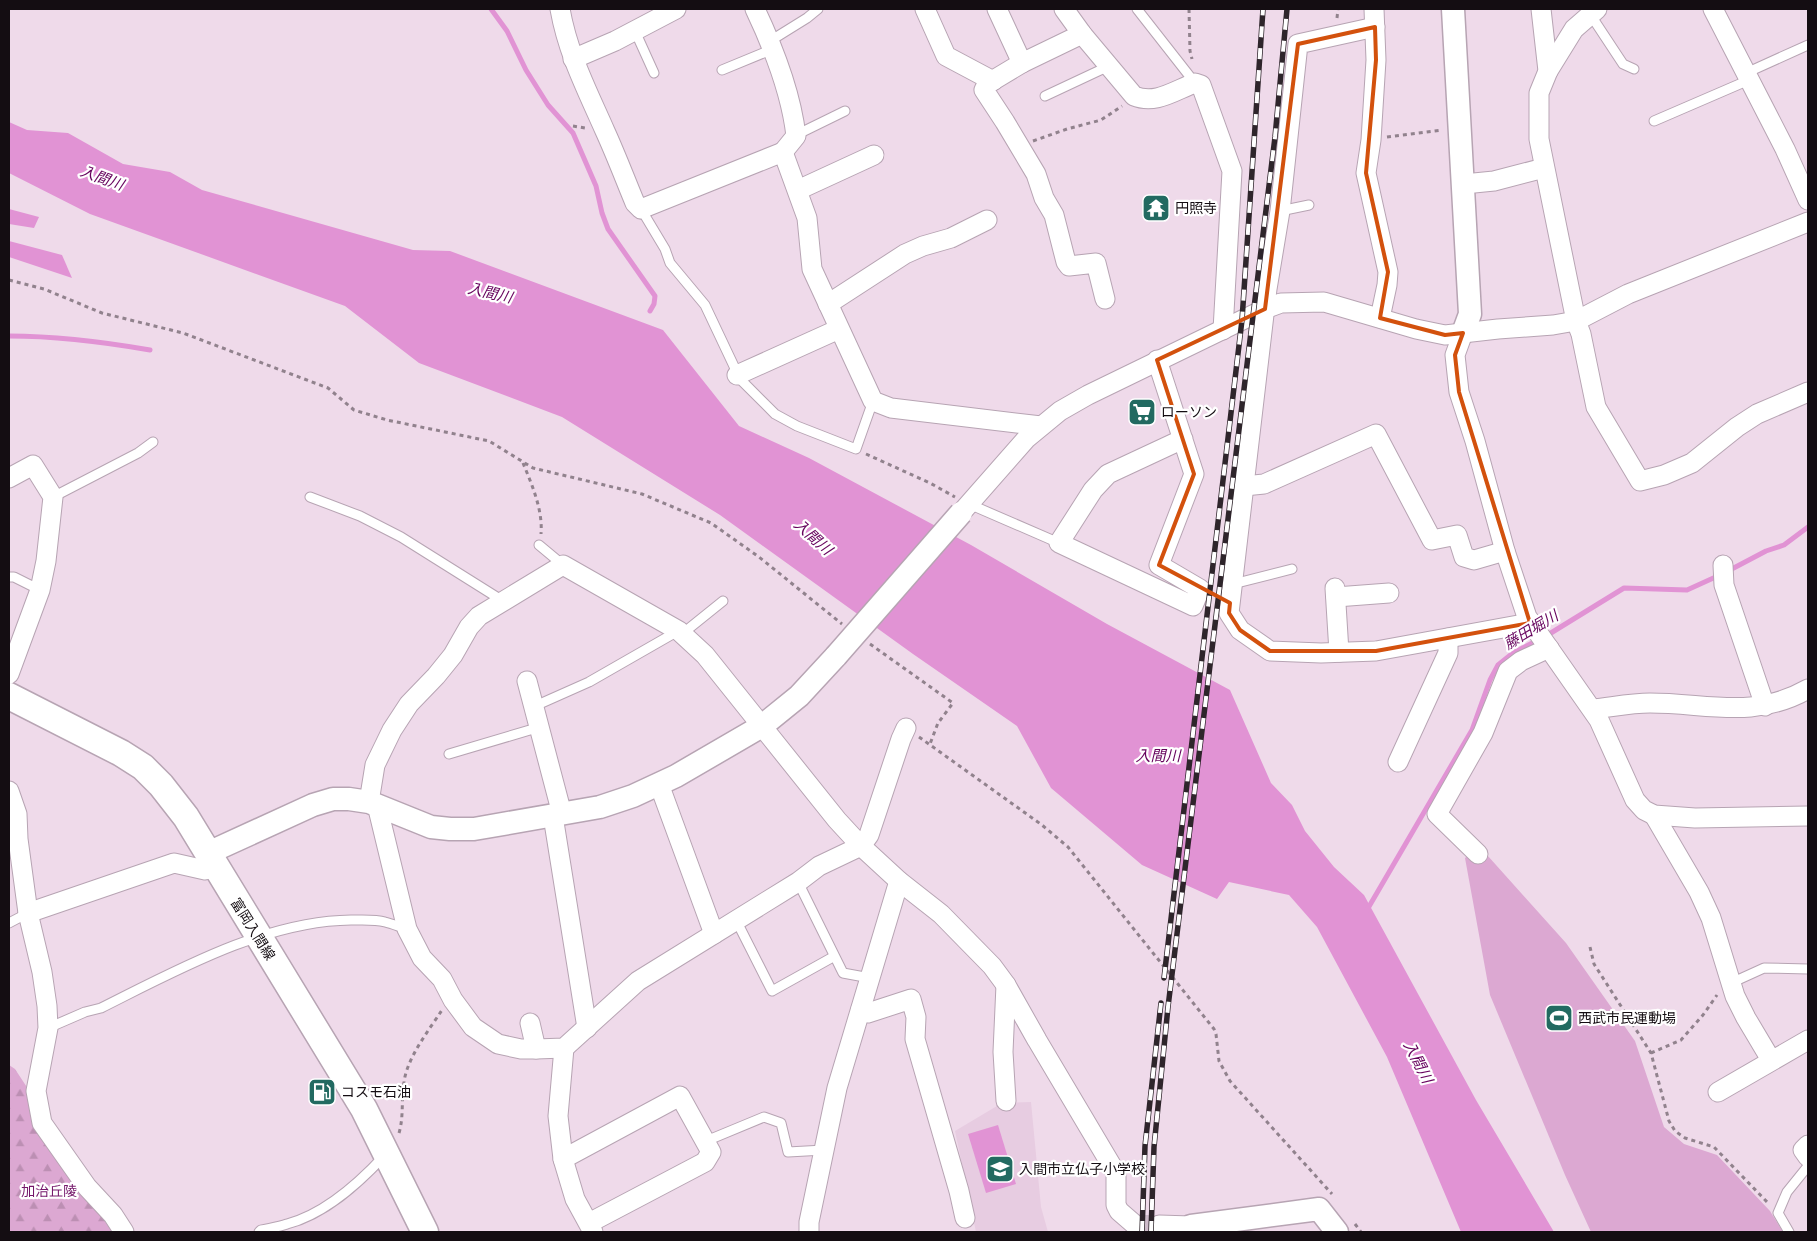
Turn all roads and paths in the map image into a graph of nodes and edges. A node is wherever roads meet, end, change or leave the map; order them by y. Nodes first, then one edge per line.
1 (560, 9) edge
2 (676, 9) edge
3 (755, 9) edge
4 (818, 9) edge
5 (925, 9) edge
6 (997, 9) edge
7 (1064, 9) edge
8 (1137, 9) edge
9 (1189, 9) edge
10 (1453, 9) edge
11 (1541, 9) edge
12 (1713, 9) edge
13 (1594, 11) edge
14 (1374, 18) edge
15 (635, 31) junction
16 (1082, 34) junction
17 (771, 45) junction
18 (1808, 45) edge
19 (573, 59) junction
20 (1022, 63) junction
21 (1109, 66) junction
22 (1634, 69) dead end
23 (722, 70) dead end
24 (1548, 71) junction
25 (654, 73) dead end
26 (1748, 76) junction
27 (992, 81) junction
28 (1198, 84) junction
29 (1044, 96) dead end
30 (1136, 97) junction
31 (845, 111) dead end
32 (1654, 121) dead end
33 (1450, 128) dead end
34 (796, 136) junction
35 (1371, 140) junction
36 (1019, 146) junction
37 (783, 152) junction
38 (874, 155) dead end
39 (1544, 168) junction
40 (1464, 184) junction
41 (798, 190) junction
42 (1808, 200) edge
43 (1309, 205) dead end
44 (641, 209) junction
45 (1280, 211) junction
46 (987, 220) dead end
47 (1808, 222) edge
48 (9, 280) edge
49 (1105, 300) dead end
50 (828, 304) junction
51 (1266, 309) junction
52 (1380, 318) junction
53 (1576, 321) junction
54 (839, 329) junction
55 (1222, 330) junction
56 (1463, 333) junction
57 (1157, 360) junction
58 (737, 375) junction
59 (1808, 392) edge
60 (873, 402) junction
61 (1040, 426) junction
62 (1183, 439) junction
63 (153, 442) dead end
64 (856, 449) junction
65 (523, 463) junction
66 (9, 478) edge
67 (1244, 486) junction
68 (53, 497) junction
69 (310, 497) dead end
70 (965, 509) junction
71 (1059, 543) junction
72 (539, 545) joint
73 (1505, 551) junction
74 (563, 565) junction
75 (1723, 565) dead end
76 (1292, 569) dead end
77 (9, 577) edge
78 (1232, 584) junction
79 (1200, 589) junction
80 (40, 590) junction
81 (1389, 593) dead end
82 (503, 600) junction
83 (722, 601) dead end
84 (1230, 603) junction
85 (850, 629) dead end
86 (681, 633) junction
87 (1540, 636) junction
88 (1448, 638) junction
89 (865, 641) dead end
90 (1339, 652) junction
91 (9, 674) edge
92 (527, 681) dead end
93 (1808, 689) edge
94 (9, 696) edge
95 (535, 706) junction
96 (1765, 706) junction
97 (1593, 709) junction
98 (762, 726) junction
99 (540, 727) junction
100 (906, 728) joint
101 (930, 744) junction
102 (449, 754) dead end
103 (1398, 762) dead end
104 (659, 784) junction
105 (9, 791) edge
106 (373, 803) junction
107 (558, 815) junction
108 (1654, 815) junction
109 (1808, 816) edge
110 (861, 846) junction
111 (1478, 854) dead end
112 (212, 861) junction
113 (899, 881) junction
114 (798, 882) junction
115 (28, 913) junction
116 (736, 920) junction
117 (9, 923) edge
118 (407, 930) junction
119 (714, 934) junction
120 (259, 938) junction
121 (1590, 947) dead end
122 (834, 957) junction
123 (1808, 968) edge
124 (870, 978) junction
125 (1731, 983) junction
126 (1006, 985) junction
127 (453, 1000) junction
128 (860, 1010) junction
129 (530, 1023) dead end
130 (48, 1028) junction
131 (587, 1028) junction
132 (1808, 1040) edge
133 (564, 1048) junction
134 (536, 1049) junction
135 (1651, 1053) junction
136 (1770, 1060) junction
137 (1718, 1092) dead end
138 (1006, 1101) dead end
139 (706, 1141) junction
140 (1808, 1145) edge
141 (824, 1150) junction
142 (387, 1152) junction
143 (1808, 1157) edge
144 (563, 1159) junction
145 (1808, 1166) edge
146 (1319, 1209) junction
147 (1778, 1213) junction
148 (965, 1218) dead end
149 (1134, 1224) tunnel mouth
150 (1159, 1225) tunnel mouth
151 (591, 1228) edge
152 (1191, 1229) edge
153 (124, 1232) edge
154 (259, 1232) edge
155 (425, 1232) edge
156 (809, 1232) edge
157 (1337, 1232) edge
158 (1790, 1232) edge

1 - 19 street
2 - 15 street
3 - 17 street
4 - 17 lane
5 - 27 street
6 - 20 street
7 - 16 street
8 - 28 lane
9 - 28 path
10 - 40 street
11 - 24 street
12 - 26 street
13 - 22 lane
13 - 24 street
14 - 35 street
14 - 45 street
15 - 19 street
15 - 25 lane
16 - 20 street
16 - 21 street
17 - 23 lane
17 - 34 street
18 - 26 lane
19 - 44 street
20 - 27 street
21 - 29 lane
21 - 30 street
24 - 39 street
26 - 32 lane
26 - 42 street
27 - 36 street
28 - 30 street
28 - 55 street
30 - 36 path
31 - 34 lane
33 - 35 path
34 - 37 street
35 - 52 street
36 - 49 street
37 - 41 street
37 - 44 street
38 - 41 street
39 - 40 street
39 - 53 street
40 - 56 street
41 - 50 street
43 - 45 lane
44 - 58 lane
45 - 51 street
46 - 50 street
47 - 53 street
48 - 65 path
50 - 54 street
51 - 52 street
51 - 55 street
51 - 67 street
52 - 56 street
53 - 56 street
53 - 59 street
54 - 58 street
54 - 60 street
55 - 57 street
56 - 73 street
57 - 61 street
57 - 62 street
58 - 64 lane
60 - 61 street
60 - 64 lane
61 - 70 street
62 - 71 street
62 - 79 street
63 - 68 lane
64 - 70 path
65 - 72 path
65 - 85 path
66 - 68 street
67 - 73 street
67 - 78 street
68 - 80 street
69 - 82 lane
70 - 71 lane
70 - 98 street, bridge
71 - 79 street
72 - 74 lane
73 - 87 street
74 - 82 street
74 - 86 street
75 - 96 street
76 - 78 lane
77 - 80 lane
78 - 84 street
79 - 84 street
80 - 91 street
81 - 90 street
82 - 106 street
83 - 86 lane
84 - 90 street
86 - 95 lane
86 - 98 street
87 - 88 street
87 - 97 street
87 - 111 street
88 - 90 street
88 - 103 street
89 - 101 path
92 - 95 street
93 - 96 street
94 - 112 main road, 富岡入間線
95 - 99 street
96 - 97 street
97 - 108 street
98 - 104 street
98 - 110 street
99 - 102 lane
99 - 107 street
100 - 101 path
100 - 110 street
101 - 146 path
104 - 107 street
104 - 119 street
105 - 115 street
106 - 107 street
106 - 112 street
106 - 118 street
107 - 131 street
108 - 109 street
108 - 125 street
110 - 113 street
110 - 114 street
112 - 115 street
112 - 120 main road, 富岡入間線
113 - 124 street
113 - 126 street
114 - 116 street
114 - 122 lane
115 - 117 lane
115 - 130 street
116 - 119 street
116 - 122 lane
118 - 120 lane
118 - 127 street
119 - 131 street
120 - 130 lane
120 - 142 main road, 富岡入間線
121 - 135 path
122 - 124 lane
123 - 125 lane
124 - 128 street
125 - 135 path
125 - 136 street
126 - 138 street
126 - 149 street
127 - 134 street
127 - 142 path
128 - 141 street
128 - 148 street
129 - 134 street
130 - 153 street
131 - 133 street
132 - 136 street
133 - 134 street
133 - 144 street
135 - 147 path
136 - 137 street
139 - 141 lane
139 - 144 street
139 - 151 street
140 - 143 street
141 - 156 street
142 - 154 lane
142 - 155 main road, 富岡入間線
144 - 151 street
145 - 147 lane
146 - 152 street
146 - 157 street
147 - 158 lane
150 - 152 street

